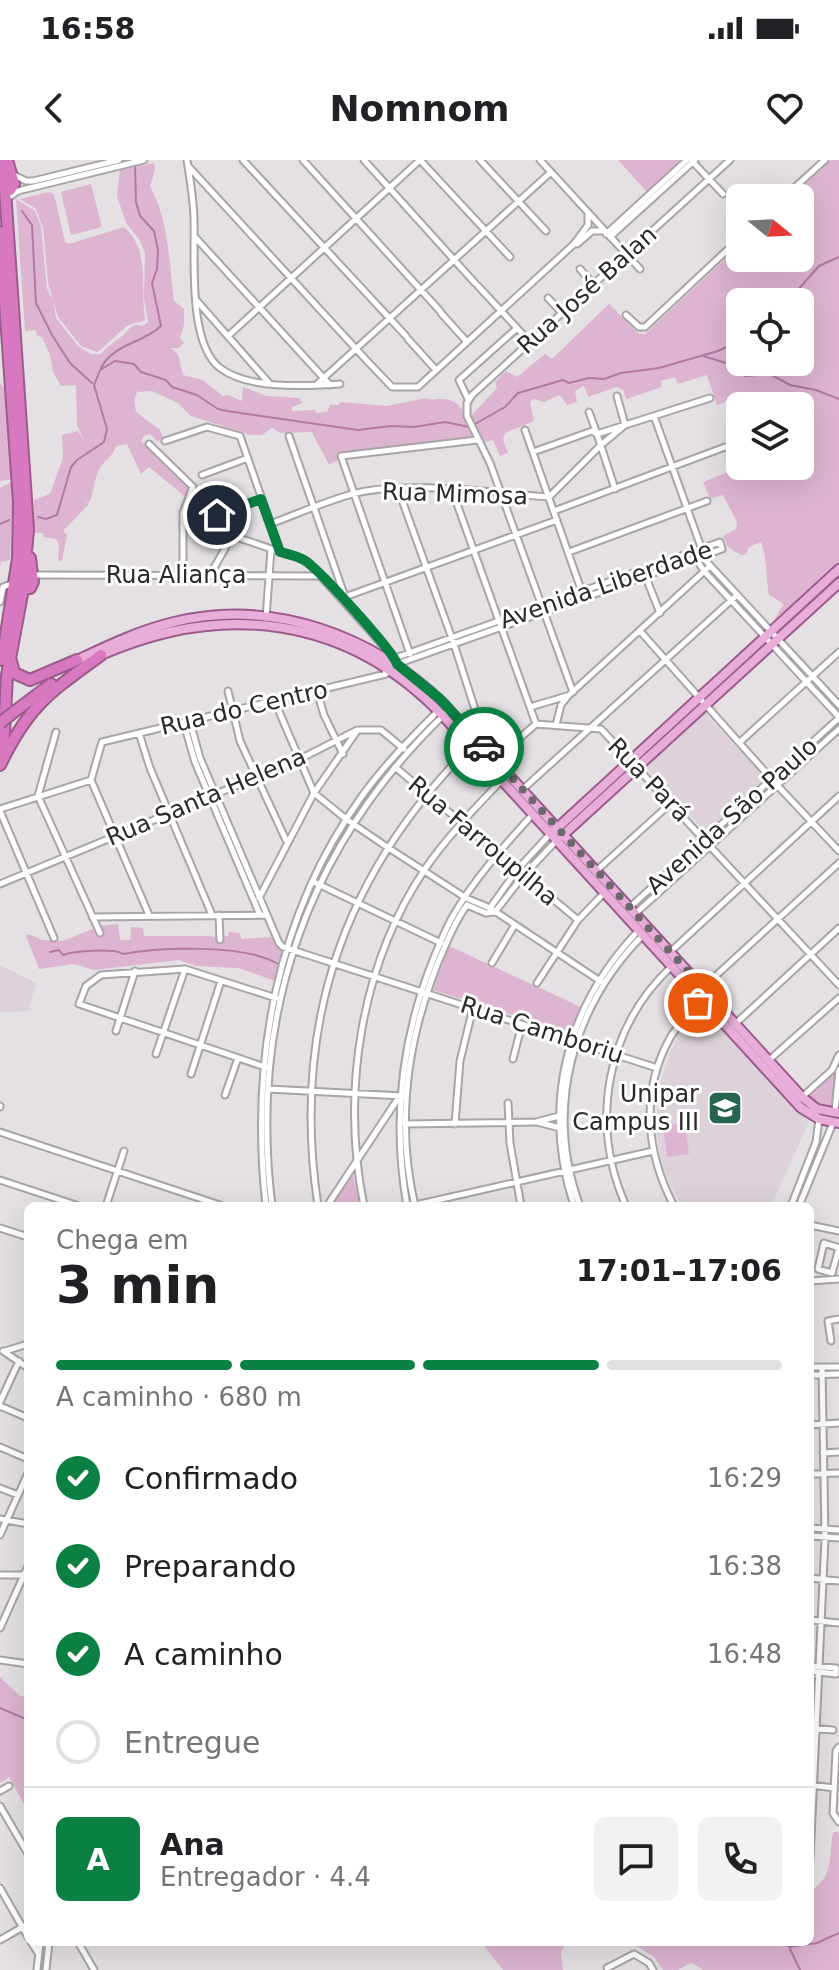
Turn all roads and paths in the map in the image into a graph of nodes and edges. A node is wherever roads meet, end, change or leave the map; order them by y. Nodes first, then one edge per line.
1 (5, 160) edge
2 (119, 160) edge
3 (243, 160) edge
4 (303, 160) edge
5 (364, 160) edge
6 (420, 160) edge
7 (480, 160) edge
8 (540, 160) edge
9 (691, 160) edge
10 (730, 160) edge
11 (825, 160) edge
12 (138, 161) edge
13 (187, 163) edge
14 (551, 172) junction
15 (12, 174) junction
16 (709, 179) junction
17 (798, 184) edge
18 (3, 188) edge
19 (390, 188) junction
20 (723, 194) dead end
21 (518, 201) junction
22 (588, 213) junction
23 (356, 218) junction
24 (590, 228) junction
25 (3, 230) edge
26 (486, 231) junction
27 (546, 231) dead end
28 (606, 234) junction
29 (194, 236) junction
30 (325, 247) junction
31 (726, 251) edge
32 (626, 255) junction
33 (510, 257) dead end
34 (454, 259) junction
35 (580, 269) dead end
36 (640, 269) dead end
37 (0, 272) edge
38 (291, 278) junction
39 (594, 285) junction
40 (421, 290) junction
41 (4, 291) junction
42 (548, 298) dead end
43 (197, 301) junction
44 (259, 307) junction
45 (500, 310) junction
46 (562, 313) junction
47 (626, 315) dead end
48 (389, 318) junction
49 (516, 329) junction
50 (228, 336) junction
51 (467, 342) junction
52 (530, 342) junction
53 (356, 348) junction
54 (9, 356) junction
55 (3, 369) dead end
56 (436, 370) junction
57 (323, 378) junction
58 (2, 381) dead end
59 (270, 384) junction
60 (340, 384) dead end
61 (316, 385) junction
62 (330, 385) junction
63 (617, 396) dead end
64 (11, 397) junction
65 (710, 398) dead end
66 (469, 399) junction
67 (589, 412) dead end
68 (654, 416) junction
69 (625, 425) junction
70 (525, 430) dead end
71 (597, 433) junction
72 (289, 436) dead end
73 (477, 440) junction
74 (165, 441) dead end
75 (149, 444) dead end
76 (601, 445) junction
77 (725, 447) dead end
78 (533, 452) junction
79 (248, 458) junction
80 (672, 467) junction
81 (202, 475) dead end
82 (398, 489) junction
83 (615, 489) junction
84 (452, 490) junction
85 (354, 494) junction
86 (500, 494) junction
87 (549, 497) junction
88 (261, 499) junction
89 (707, 501) dead end
90 (687, 508) junction
91 (313, 509) junction
92 (554, 511) junction
93 (183, 519) junction
94 (557, 520) junction
95 (195, 523) junction
96 (270, 524) junction
97 (28, 529) junction
98 (514, 535) junction
99 (232, 536) junction
100 (271, 549) junction
101 (473, 550) junction
102 (280, 552) junction
103 (569, 552) junction
104 (702, 552) junction
105 (694, 555) junction
106 (710, 566) junction
107 (426, 567) junction
108 (839, 570) edge
109 (704, 571) junction
110 (645, 574) junction
111 (33, 575) junction
112 (183, 575) junction
113 (210, 575) junction
114 (271, 575) junction
115 (320, 576) junction
116 (385, 582) junction
117 (839, 583) edge
118 (19, 586) junction
119 (583, 595) junction
120 (344, 597) junction
121 (734, 598) junction
122 (0, 602) edge
123 (542, 610) junction
124 (660, 613) junction
125 (269, 620) junction
126 (500, 624) junction
127 (640, 631) junction
128 (14, 633) junction
129 (772, 638) junction
130 (129, 640) junction
131 (453, 641) junction
132 (839, 652) edge
133 (101, 655) junction
134 (411, 656) junction
135 (77, 660) junction
136 (666, 660) junction
137 (391, 666) junction
138 (810, 679) junction
139 (228, 691) dead end
140 (317, 691) junction
141 (0, 693) edge
142 (570, 694) junction
143 (557, 699) junction
144 (702, 701) junction
145 (275, 702) junction
146 (561, 705) junction
147 (839, 705) edge
148 (530, 707) junction
149 (14, 709) junction
150 (444, 710) junction
151 (233, 712) junction
152 (839, 718) edge
153 (0, 720) edge
154 (187, 723) junction
155 (536, 724) junction
156 (556, 725) junction
157 (593, 727) junction
158 (839, 729) edge
159 (357, 730) junction
160 (56, 732) dead end
161 (139, 733) junction
162 (336, 742) junction
163 (740, 742) junction
164 (470, 747) junction
165 (405, 750) junction
166 (489, 753) junction
167 (343, 754) junction
168 (0, 758) edge
169 (298, 760) junction
170 (634, 763) junction
171 (392, 764) junction
172 (0, 765) edge
173 (255, 776) junction
174 (91, 780) junction
175 (501, 781) junction
176 (774, 782) junction
177 (314, 793) junction
178 (426, 793) junction
179 (519, 793) junction
180 (213, 794) junction
181 (38, 796) junction
182 (839, 796) edge
183 (671, 803) junction
184 (0, 810) edge
185 (170, 812) junction
186 (532, 815) junction
187 (346, 819) junction
188 (811, 822) junction
189 (353, 823) junction
190 (461, 823) junction
191 (560, 831) junction
192 (114, 836) junction
193 (287, 841) junction
194 (708, 843) junction
195 (387, 847) junction
196 (839, 851) edge
197 (497, 853) junction
198 (64, 857) junction
199 (839, 863) edge
200 (424, 870) junction
201 (517, 870) junction
202 (27, 873) junction
203 (594, 874) junction
204 (523, 876) junction
205 (316, 883) junction
206 (745, 883) junction
207 (0, 884) edge
208 (605, 893) junction
209 (260, 896) junction
210 (466, 902) junction
211 (356, 903) junction
212 (256, 904) junction
213 (492, 910) junction
214 (630, 914) junction
215 (149, 915) junction
216 (216, 915) junction
217 (260, 915) junction
218 (267, 915) junction
219 (92, 917) junction
220 (778, 919) junction
221 (578, 920) junction
222 (396, 922) junction
223 (514, 926) junction
224 (839, 928) edge
225 (642, 932) junction
226 (100, 933) dead end
227 (54, 938) dead end
228 (220, 940) dead end
229 (443, 943) junction
230 (290, 949) junction
231 (555, 953) junction
232 (667, 954) junction
233 (811, 954) junction
234 (492, 963) dead end
235 (333, 964) junction
236 (672, 966) junction
237 (185, 969) junction
238 (135, 971) junction
239 (375, 977) junction
240 (221, 981) junction
241 (601, 982) junction
242 (537, 983) dead end
243 (839, 985) edge
244 (424, 992) junction
245 (702, 993) junction
246 (274, 998) junction
247 (839, 998) edge
248 (281, 999) junction
249 (473, 1008) junction
250 (120, 1018) junction
251 (522, 1024) junction
252 (732, 1027) junction
253 (116, 1031) dead end
254 (163, 1034) junction
255 (574, 1041) junction
256 (200, 1046) junction
257 (156, 1054) dead end
258 (616, 1055) junction
259 (839, 1055) edge
260 (238, 1058) junction
261 (513, 1059) dead end
262 (765, 1064) junction
263 (266, 1067) junction
264 (657, 1068) junction
265 (836, 1071) edge
266 (191, 1074) dead end
267 (268, 1089) junction
268 (310, 1092) junction
269 (354, 1094) junction
270 (225, 1095) dead end
271 (403, 1096) junction
272 (802, 1097) junction
273 (508, 1103) dead end
274 (837, 1112) edge
275 (817, 1115) junction
276 (559, 1116) junction
277 (536, 1122) junction
278 (508, 1123) junction
279 (836, 1123) edge
280 (405, 1124) junction
281 (455, 1124) junction
282 (560, 1128) junction
283 (0, 1132) edge
284 (124, 1151) dead end
285 (653, 1151) junction
286 (356, 1162) junction
287 (611, 1162) junction
288 (117, 1171) junction
289 (568, 1172) junction
290 (0, 1180) edge
291 (516, 1183) junction
292 (67, 1202) edge
293 (107, 1202) edge
294 (211, 1202) edge
295 (269, 1202) edge
296 (269, 1202) edge
297 (318, 1202) edge
298 (330, 1202) edge
299 (363, 1202) edge
300 (411, 1202) edge
301 (412, 1202) edge
302 (430, 1202) edge
303 (520, 1202) edge
304 (573, 1202) edge
305 (579, 1202) edge
306 (625, 1202) edge
307 (672, 1202) edge
308 (793, 1202) edge
309 (801, 1202) edge
310 (814, 1226) edge
311 (0, 1228) edge
312 (839, 1231) edge
313 (24, 1236) edge
314 (839, 1250) edge
315 (836, 1268) edge
316 (839, 1279) edge
317 (814, 1281) edge
318 (839, 1319) edge
319 (831, 1341) dead end
320 (24, 1345) edge
321 (2, 1352) edge
322 (19, 1361) junction
323 (24, 1365) edge
324 (839, 1367) edge
325 (814, 1368) edge
326 (822, 1371) junction
327 (814, 1374) edge
328 (839, 1374) edge
329 (0, 1404) edge
330 (24, 1416) edge
331 (839, 1423) edge
332 (814, 1425) edge
333 (823, 1425) junction
334 (0, 1447) edge
335 (839, 1452) edge
336 (823, 1453) junction
337 (24, 1457) edge
338 (839, 1473) edge
339 (814, 1474) edge
340 (824, 1474) junction
341 (24, 1482) edge
342 (0, 1488) edge
343 (18, 1495) junction
344 (0, 1519) edge
345 (8, 1519) junction
346 (24, 1523) edge
347 (814, 1529) edge
348 (825, 1530) junction
349 (839, 1530) edge
350 (0, 1535) edge
351 (814, 1537) edge
352 (825, 1538) junction
353 (839, 1538) edge
354 (0, 1575) edge
355 (24, 1575) edge
356 (24, 1579) edge
357 (814, 1579) edge
358 (823, 1580) junction
359 (839, 1581) edge
360 (814, 1620) edge
361 (821, 1621) junction
362 (839, 1623) edge
363 (0, 1628) edge
364 (0, 1660) edge
365 (24, 1664) edge
366 (814, 1669) edge
367 (819, 1669) junction
368 (814, 1718) edge
369 (814, 1728) edge
370 (833, 1730) dead end
371 (839, 1747) edge
372 (814, 1785) edge
373 (9, 1786) dead end
374 (834, 1788) junction
375 (0, 1791) edge
376 (0, 1806) edge
377 (839, 1822) edge
378 (24, 1847) edge
379 (0, 1888) edge
380 (24, 1924) edge
381 (24, 1927) edge
382 (0, 1940) edge
383 (33, 1946) edge
384 (40, 1946) edge
385 (49, 1946) edge
386 (80, 1946) edge
387 (39, 1954) junction
388 (38, 1967) edge
389 (607, 1969) edge
390 (46, 1970) edge
391 (94, 1970) edge
392 (653, 1970) edge

1 - 15 highway
1 - 18 highway
2 - 15 street
3 - 30 street
4 - 23 street
5 - 19 street
6 - 19 street
6 - 26 street
7 - 21 street
8 - 14 street
9 - 16 street
9 - 28 street
10 - 16 street, Rua José Balan
11 - 17 street
12 - 25 street
13 - 29 street
13 - 38 street
14 - 21 street
14 - 22 street
15 - 18 highway
16 - 20 street
16 - 32 street, Rua José Balan
18 - 25 highway
19 - 23 street
19 - 34 street
21 - 26 street
21 - 27 street
22 - 24 street
22 - 28 street
23 - 30 street
23 - 40 street
24 - 28 street
24 - 45 street
25 - 41 highway
25 - 97 highway
26 - 33 street
26 - 34 street
28 - 32 street
29 - 43 street
29 - 44 street
30 - 38 street
30 - 48 street
31 - 47 street
32 - 36 street
32 - 39 street, Rua José Balan
34 - 40 street
34 - 45 street
35 - 39 street
37 - 41 highway
38 - 44 street
38 - 53 street
39 - 46 street, Rua José Balan
40 - 48 street
40 - 51 street
41 - 54 highway
42 - 46 street
43 - 50 street
43 - 59 street
44 - 50 street
44 - 57 street
45 - 49 street
45 - 51 street
46 - 52 street, Rua José Balan
48 - 53 street
48 - 56 street
49 - 52 street
49 - 66 street
50 - 59 street
51 - 56 street
52 - 66 street, Rua José Balan
53 - 56 street
53 - 57 street
54 - 55 street
54 - 64 highway
57 - 61 street
57 - 62 street
58 - 64 street
59 - 61 street
60 - 62 street
61 - 62 street
63 - 69 street
64 - 118 highway
65 - 68 street
66 - 73 street
67 - 71 street
68 - 69 street
68 - 80 street
69 - 71 street
69 - 76 street
70 - 78 street
71 - 76 street
71 - 78 street
72 - 91 street
73 - 85 street
73 - 86 street
74 - 79 street
75 - 93 street
76 - 83 street
76 - 87 street
77 - 80 street
78 - 87 street
79 - 81 street
79 - 88 street
80 - 83 street
80 - 90 street
82 - 84 street, Rua Mimosa
82 - 85 street, Rua Mimosa
82 - 107 street
83 - 92 street
84 - 86 street, Rua Mimosa
84 - 101 street
85 - 91 street, Rua Mimosa
85 - 116 street
86 - 87 street, Rua Mimosa
86 - 98 street
87 - 92 street
88 - 95 street
88 - 96 street
89 - 90 street
90 - 103 street
90 - 104 street
91 - 96 street, Rua Mimosa
91 - 120 street
92 - 94 street
93 - 95 street
93 - 112 street
94 - 98 street
94 - 103 street
95 - 99 street
96 - 102 street
97 - 111 highway
97 - 118 highway
98 - 101 street
98 - 123 street
99 - 100 street
99 - 113 street
100 - 102 street
100 - 114 street
101 - 107 street
101 - 126 street
102 - 115 street
103 - 119 street
104 - 105 street, Avenida Liberdade
104 - 106 street
105 - 109 street
105 - 110 street, Avenida Liberdade
106 - 109 street
106 - 121 street
107 - 116 street
107 - 131 street
108 - 129 main road
109 - 121 street
109 - 124 street
110 - 119 street, Avenida Liberdade
110 - 124 street
111 - 112 street, Rua Aliança
111 - 118 highway
112 - 113 street, Rua Aliança
113 - 114 street, Rua Aliança
114 - 115 street, Rua Aliança
114 - 125 street
115 - 120 street
116 - 120 street
116 - 134 street
117 - 129 main road
118 - 122 street
118 - 128 highway
118 - 141 highway
119 - 123 street, Avenida Liberdade
120 - 137 street
121 - 129 street
121 - 136 street
123 - 126 street, Avenida Liberdade
123 - 142 street
124 - 127 street
125 - 130 main road
125 - 137 main road
126 - 131 street, Avenida Liberdade
126 - 148 street
127 - 136 street
127 - 142 street
128 - 135 highway
128 - 168 highway
129 - 138 street
129 - 144 main road
130 - 133 main road
130 - 135 main road
131 - 134 street, Avenida Liberdade
131 - 166 street
132 - 138 street
133 - 149 highway
133 - 172 highway
134 - 137 street, Avenida Liberdade
135 - 149 highway
136 - 144 street
136 - 157 street
137 - 140 street, Rua do Centro
137 - 150 main road
138 - 147 street
138 - 152 street
138 - 163 street
139 - 151 street
140 - 145 street, Rua do Centro
140 - 162 street
142 - 143 street
142 - 146 street
143 - 146 street
143 - 148 street
144 - 163 street
144 - 170 main road
145 - 151 street, Rua do Centro
145 - 169 street
146 - 156 street
148 - 155 street
149 - 153 highway, bridge
150 - 164 main road
150 - 165 street
150 - 166 main road
151 - 154 street, Rua do Centro
151 - 173 street
152 - 176 street, Avenida São Paulo
154 - 161 street, Rua do Centro
154 - 180 street
155 - 156 street, Rua Pará
155 - 166 street
156 - 157 street, Rua Pará
157 - 170 street, Rua Pará
157 - 179 street
158 - 176 street, Avenida São Paulo
159 - 162 street, Rua Santa Helena
159 - 165 street
159 - 167 street
160 - 181 street
161 - 174 street, Rua do Centro
161 - 185 street
162 - 167 street
162 - 169 street, Rua Santa Helena
163 - 176 street
164 - 175 main road
164 - 178 street
165 - 171 street
166 - 179 main road
167 - 177 street
169 - 173 street, Rua Santa Helena
169 - 177 street
170 - 183 street, Rua Pará
170 - 191 main road
171 - 178 street, Rua Farroupilha
171 - 187 street
171 - 189 street
173 - 180 street, Rua Santa Helena
173 - 193 street
174 - 181 street
174 - 192 street
175 - 179 main road
175 - 190 street
176 - 188 street
176 - 194 street, Avenida São Paulo
177 - 187 street
177 - 193 street
178 - 190 street, Rua Farroupilha
178 - 195 street
179 - 186 main road
179 - 191 main road
180 - 185 street, Rua Santa Helena
180 - 209 street
180 - 212 street
181 - 184 street
181 - 198 street
182 - 188 street
183 - 194 street, Rua Pará
183 - 203 street
184 - 202 street
185 - 192 street, Rua Santa Helena
185 - 216 street
186 - 191 main road
186 - 197 street
187 - 189 street
187 - 205 street
188 - 196 street
188 - 206 street
189 - 195 street
189 - 205 street
190 - 197 street, Rua Farroupilha
190 - 200 street
191 - 201 street
191 - 203 main road
191 - 204 street
192 - 198 street, Rua Santa Helena
192 - 215 street
193 - 209 street
194 - 206 street, Rua Pará
194 - 214 street, Avenida São Paulo
195 - 200 street
195 - 211 street
197 - 201 street, Rua Farroupilha
197 - 210 street
198 - 202 street, Rua Santa Helena
198 - 219 street
199 - 220 street
200 - 210 street
200 - 222 street
201 - 204 street, Rua Farroupilha
201 - 213 street
202 - 207 street, Rua Santa Helena
202 - 227 street
203 - 208 main road
203 - 214 main road
204 - 213 street
204 - 221 street, Rua Farroupilha
205 - 211 street
205 - 230 street
206 - 220 street, Rua Pará
206 - 232 street
208 - 214 main road
208 - 221 street
209 - 212 street
209 - 218 street
210 - 213 street
210 - 229 street
211 - 222 street
211 - 235 street
212 - 217 street
213 - 223 street
214 - 225 main road
214 - 232 main road
215 - 216 street
215 - 219 street
216 - 217 street
216 - 228 street
217 - 218 street
218 - 230 street
219 - 226 street
220 - 233 street, Rua Pará
220 - 245 street
221 - 231 street
222 - 229 street
222 - 239 street
223 - 231 street
223 - 234 street
224 - 233 street
225 - 232 main road
225 - 241 street
229 - 244 street
230 - 235 street, Rua Camboriu
230 - 246 street
230 - 248 street
231 - 241 street
231 - 242 street
232 - 236 main road
232 - 245 main road
233 - 243 street, Rua Pará
233 - 252 street
235 - 239 street, Rua Camboriu
235 - 268 street
236 - 245 main road
236 - 258 street
237 - 238 street
237 - 240 street
237 - 254 street
238 - 250 street
238 - 250 street
239 - 244 street, Rua Camboriu
239 - 269 street
240 - 246 street
240 - 256 street
241 - 255 street
244 - 249 street, Rua Camboriu
244 - 271 street
245 - 252 main road
245 - 264 street
246 - 248 street
246 - 263 street
247 - 262 street
248 - 263 street
249 - 251 street, Rua Camboriu
249 - 281 street
250 - 253 street
250 - 254 street
251 - 255 street, Rua Camboriu
251 - 261 street
252 - 262 main road
254 - 256 street
254 - 257 street
255 - 258 street, Rua Camboriu
255 - 276 street
255 - 289 street
256 - 260 street
256 - 266 street
258 - 264 street, Rua Camboriu
258 - 287 street
259 - 265 street
260 - 263 street
260 - 270 street
262 - 272 main road
262 - 275 main road
263 - 267 street
263 - 295 street
264 - 285 street
265 - 272 street
265 - 274 street
267 - 268 street
267 - 296 street
268 - 269 street
268 - 297 street
269 - 271 street
269 - 286 street
271 - 280 street
271 - 286 street
271 - 300 street
272 - 275 main road
273 - 278 street
274 - 275 main road
274 - 279 main road
275 - 279 main road
275 - 308 street
276 - 277 street
276 - 282 street
277 - 278 street
277 - 282 street
278 - 281 street
278 - 291 street
279 - 309 street
280 - 281 street
280 - 301 street
282 - 289 street
283 - 288 street
284 - 288 street
285 - 287 street
285 - 307 street
286 - 298 street
286 - 299 street
287 - 289 street
287 - 306 street
288 - 293 street
288 - 294 street
289 - 291 street
289 - 304 street
289 - 305 street
290 - 292 street
291 - 302 street
291 - 303 street
310 - 312 street
311 - 313 street
314 - 315 street
314 - 315 street
316 - 317 street
318 - 319 street
320 - 321 street
321 - 322 street
322 - 323 street
322 - 329 street
324 - 326 street
325 - 326 street
326 - 327 street
326 - 328 street
326 - 333 street
329 - 330 street
331 - 333 street
332 - 333 street
333 - 336 street
334 - 337 street
335 - 336 street
336 - 340 street
338 - 340 street
339 - 340 street
340 - 348 street
341 - 343 street
342 - 343 street
343 - 345 street
344 - 345 street
345 - 346 street
345 - 350 street
347 - 348 street
348 - 349 street
348 - 352 street
351 - 352 street
352 - 353 street
352 - 358 street
354 - 355 street
356 - 363 street
357 - 358 street
358 - 359 street
358 - 361 street
360 - 361 street
361 - 362 street
361 - 367 street
364 - 365 street
366 - 367 street
367 - 368 street
369 - 370 street
371 - 374 street
372 - 374 street
373 - 375 street
374 - 377 street
376 - 378 street
379 - 380 street
381 - 382 street
383 - 387 street
384 - 387 street
385 - 390 street
386 - 391 street
387 - 388 street
388 - 390 street
389 - 392 street

